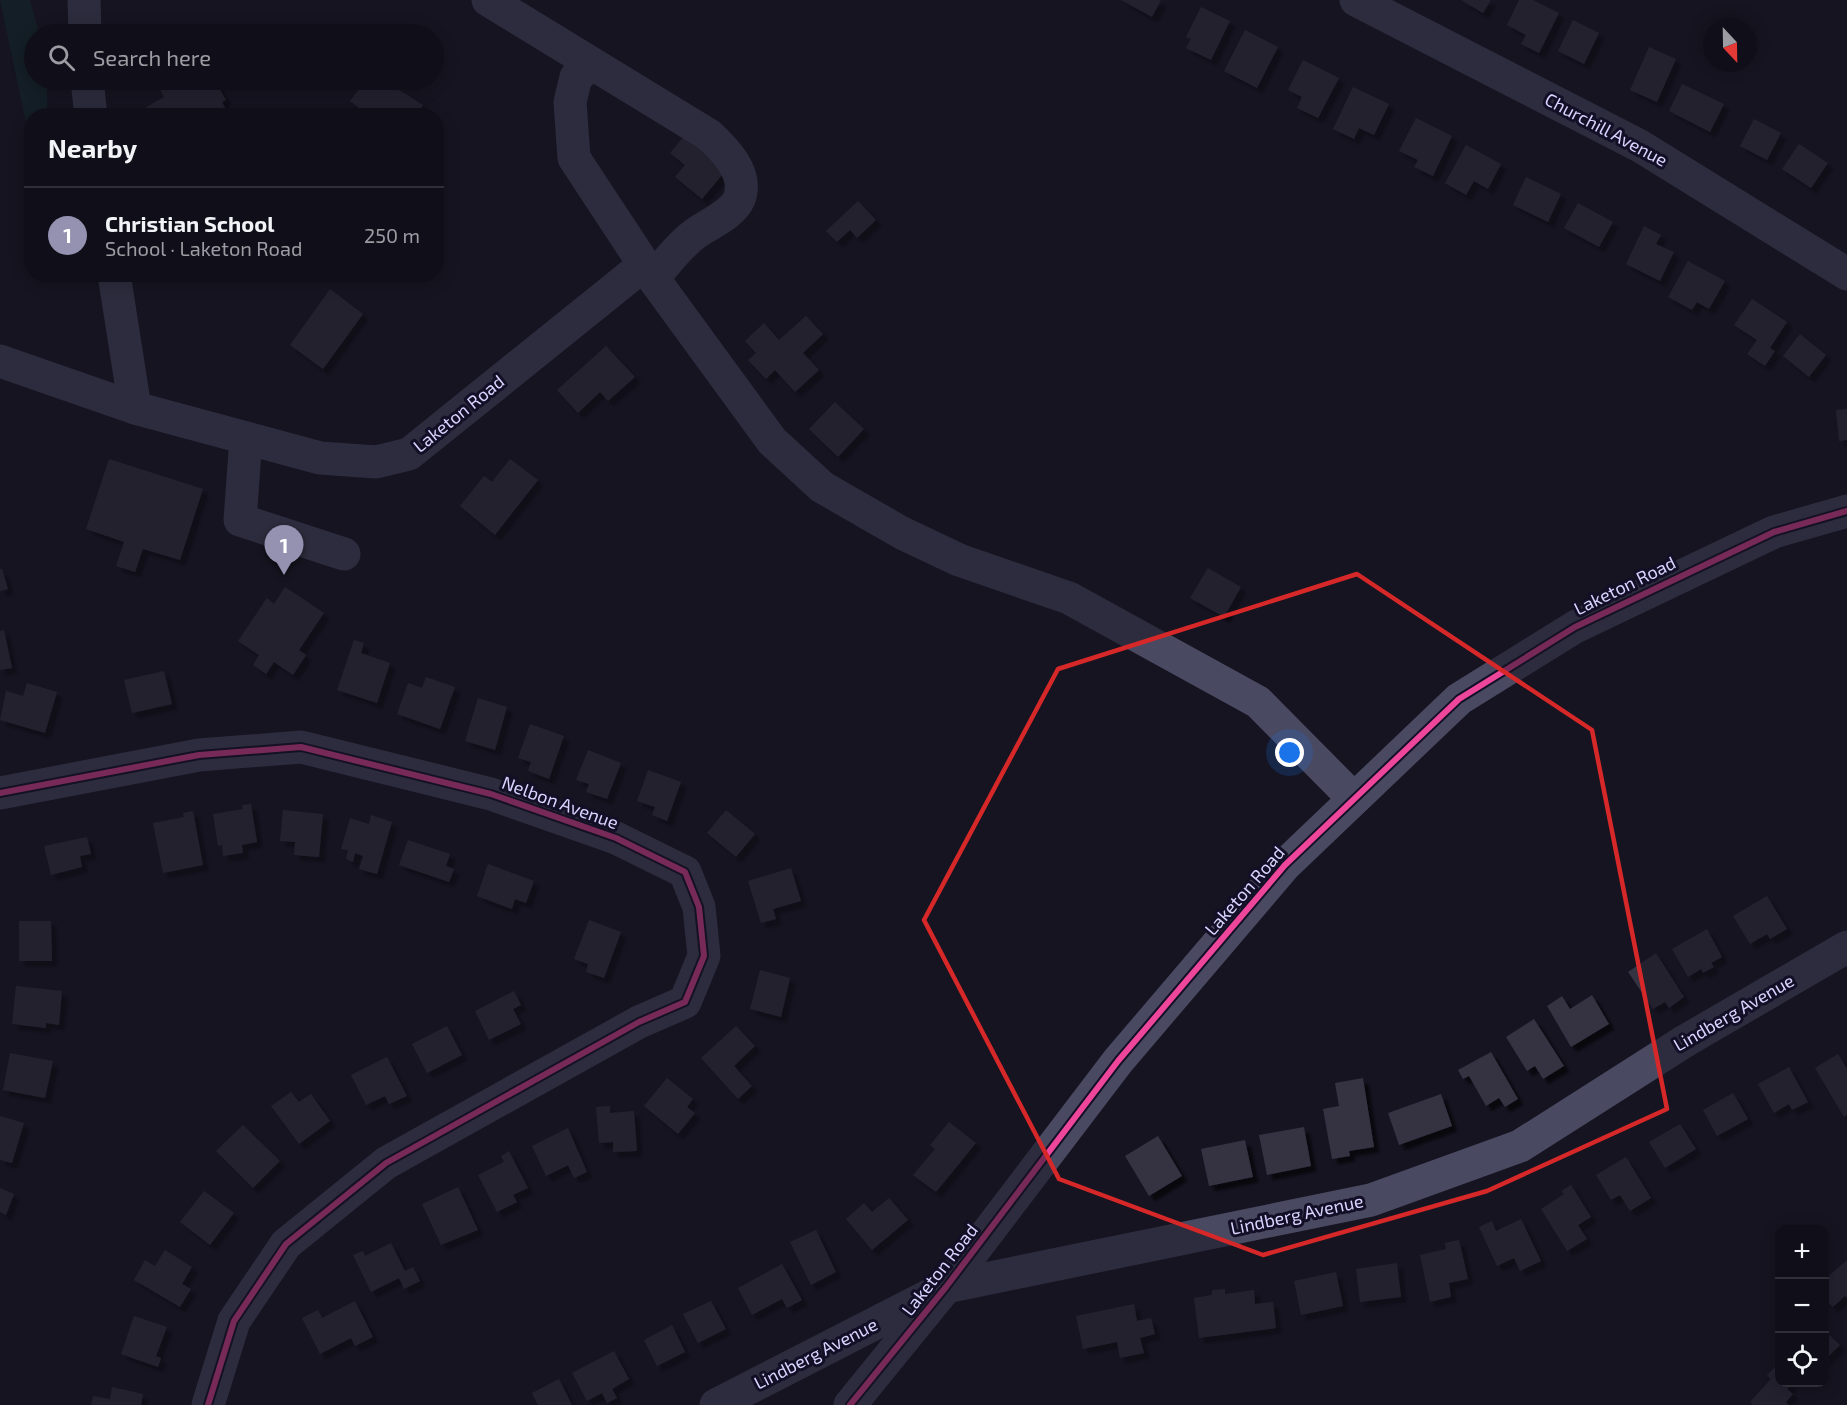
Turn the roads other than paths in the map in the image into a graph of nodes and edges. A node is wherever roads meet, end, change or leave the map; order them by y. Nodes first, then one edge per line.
1 (84, 0) edge
2 (488, 0) edge
3 (1356, 0) edge
4 (85, 24) edge
5 (592, 64) junction
6 (88, 90) edge
7 (90, 108) edge
8 (648, 272) junction
9 (1847, 274) edge
10 (115, 282) edge
11 (0, 361) edge
12 (135, 408) junction
13 (246, 438) junction
14 (1847, 511) edge
15 (344, 554) dead end
16 (0, 793) edge
17 (1354, 799) junction
18 (1847, 947) edge
19 (946, 1287) junction
20 (208, 1405) edge
21 (716, 1405) edge
22 (850, 1405) edge

1 - 4 street
2 - 5 street
3 - 9 street, Churchill Avenue
5 - 8 street
5 - 8 street, Laketon Road
6 - 7 street
8 - 13 street, Laketon Road
8 - 17 street
10 - 12 street
11 - 12 street, Laketon Road
12 - 13 street, Laketon Road
13 - 15 street
14 - 17 street, Laketon Road
16 - 20 street, Nelbon Avenue
17 - 19 street, Laketon Road
18 - 19 street, Lindberg Avenue
19 - 21 street, Lindberg Avenue
19 - 22 street, Laketon Road

